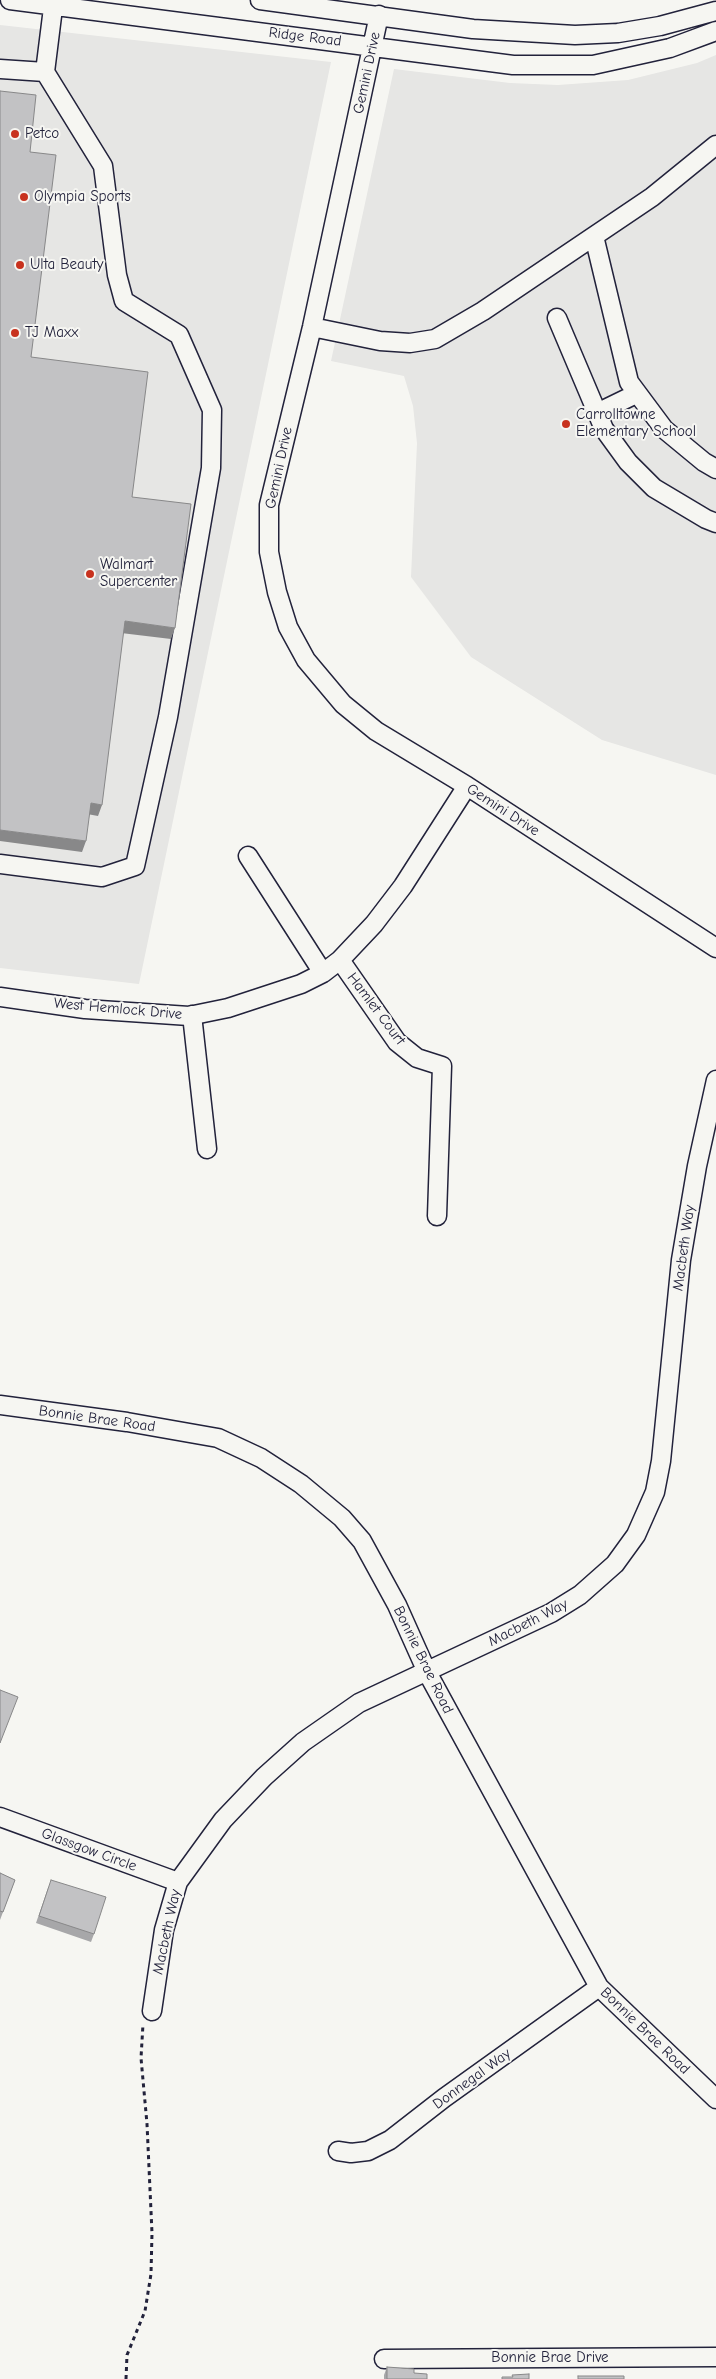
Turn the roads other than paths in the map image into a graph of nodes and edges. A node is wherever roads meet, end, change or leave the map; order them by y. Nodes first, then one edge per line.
1 (10, 0) edge
2 (260, 0) edge
3 (54, 3) edge
4 (716, 11) edge
5 (379, 15) junction
6 (716, 30) edge
7 (372, 46) junction
8 (0, 69) edge
9 (45, 72) junction
10 (716, 145) edge
11 (594, 236) junction
12 (558, 318) dead end
13 (312, 328) junction
14 (636, 394) junction
15 (597, 413) junction
16 (716, 469) edge
17 (716, 523) edge
18 (467, 786) junction
19 (248, 856) dead end
20 (0, 864) edge
21 (716, 948) edge
22 (340, 960) junction
23 (323, 973) junction
24 (0, 997) edge
25 (192, 1015) junction
26 (716, 1080) edge
27 (207, 1149) dead end
28 (437, 1216) dead end
29 (0, 1405) edge
30 (427, 1672) junction
31 (0, 1817) edge
32 (178, 1882) junction
33 (599, 1987) junction
34 (152, 2011) road end
35 (716, 2099) edge
36 (338, 2151) dead end
37 (716, 2357) edge
38 (384, 2359) dead end

1 - 3 street, Ridge Road
2 - 5 street, Ridge Road
3 - 7 street, Ridge Road
3 - 9 street
4 - 5 street, Ridge Road
5 - 7 street, Gemini Drive
6 - 7 street, Ridge Road
7 - 13 street, Gemini Drive
8 - 9 street
9 - 20 street
10 - 11 street
11 - 13 street
11 - 14 street
12 - 15 street
13 - 18 street, Gemini Drive
14 - 15 street
14 - 16 street
15 - 17 street
18 - 21 street, Gemini Drive
18 - 22 street, West Hemlock Drive
19 - 23 street
22 - 23 street, West Hemlock Drive
22 - 28 street, Hamlet Court
23 - 25 street, West Hemlock Drive
24 - 25 street, West Hemlock Drive
25 - 27 street
26 - 30 street, Macbeth Way
29 - 30 street, Bonnie Brae Road
30 - 32 street, Macbeth Way
30 - 33 street, Bonnie Brae Road
31 - 32 street, Glassgow Circle
32 - 34 street, Macbeth Way
33 - 35 street, Bonnie Brae Road
33 - 36 street, Donnegal Way
37 - 38 street, Bonnie Brae Drive

